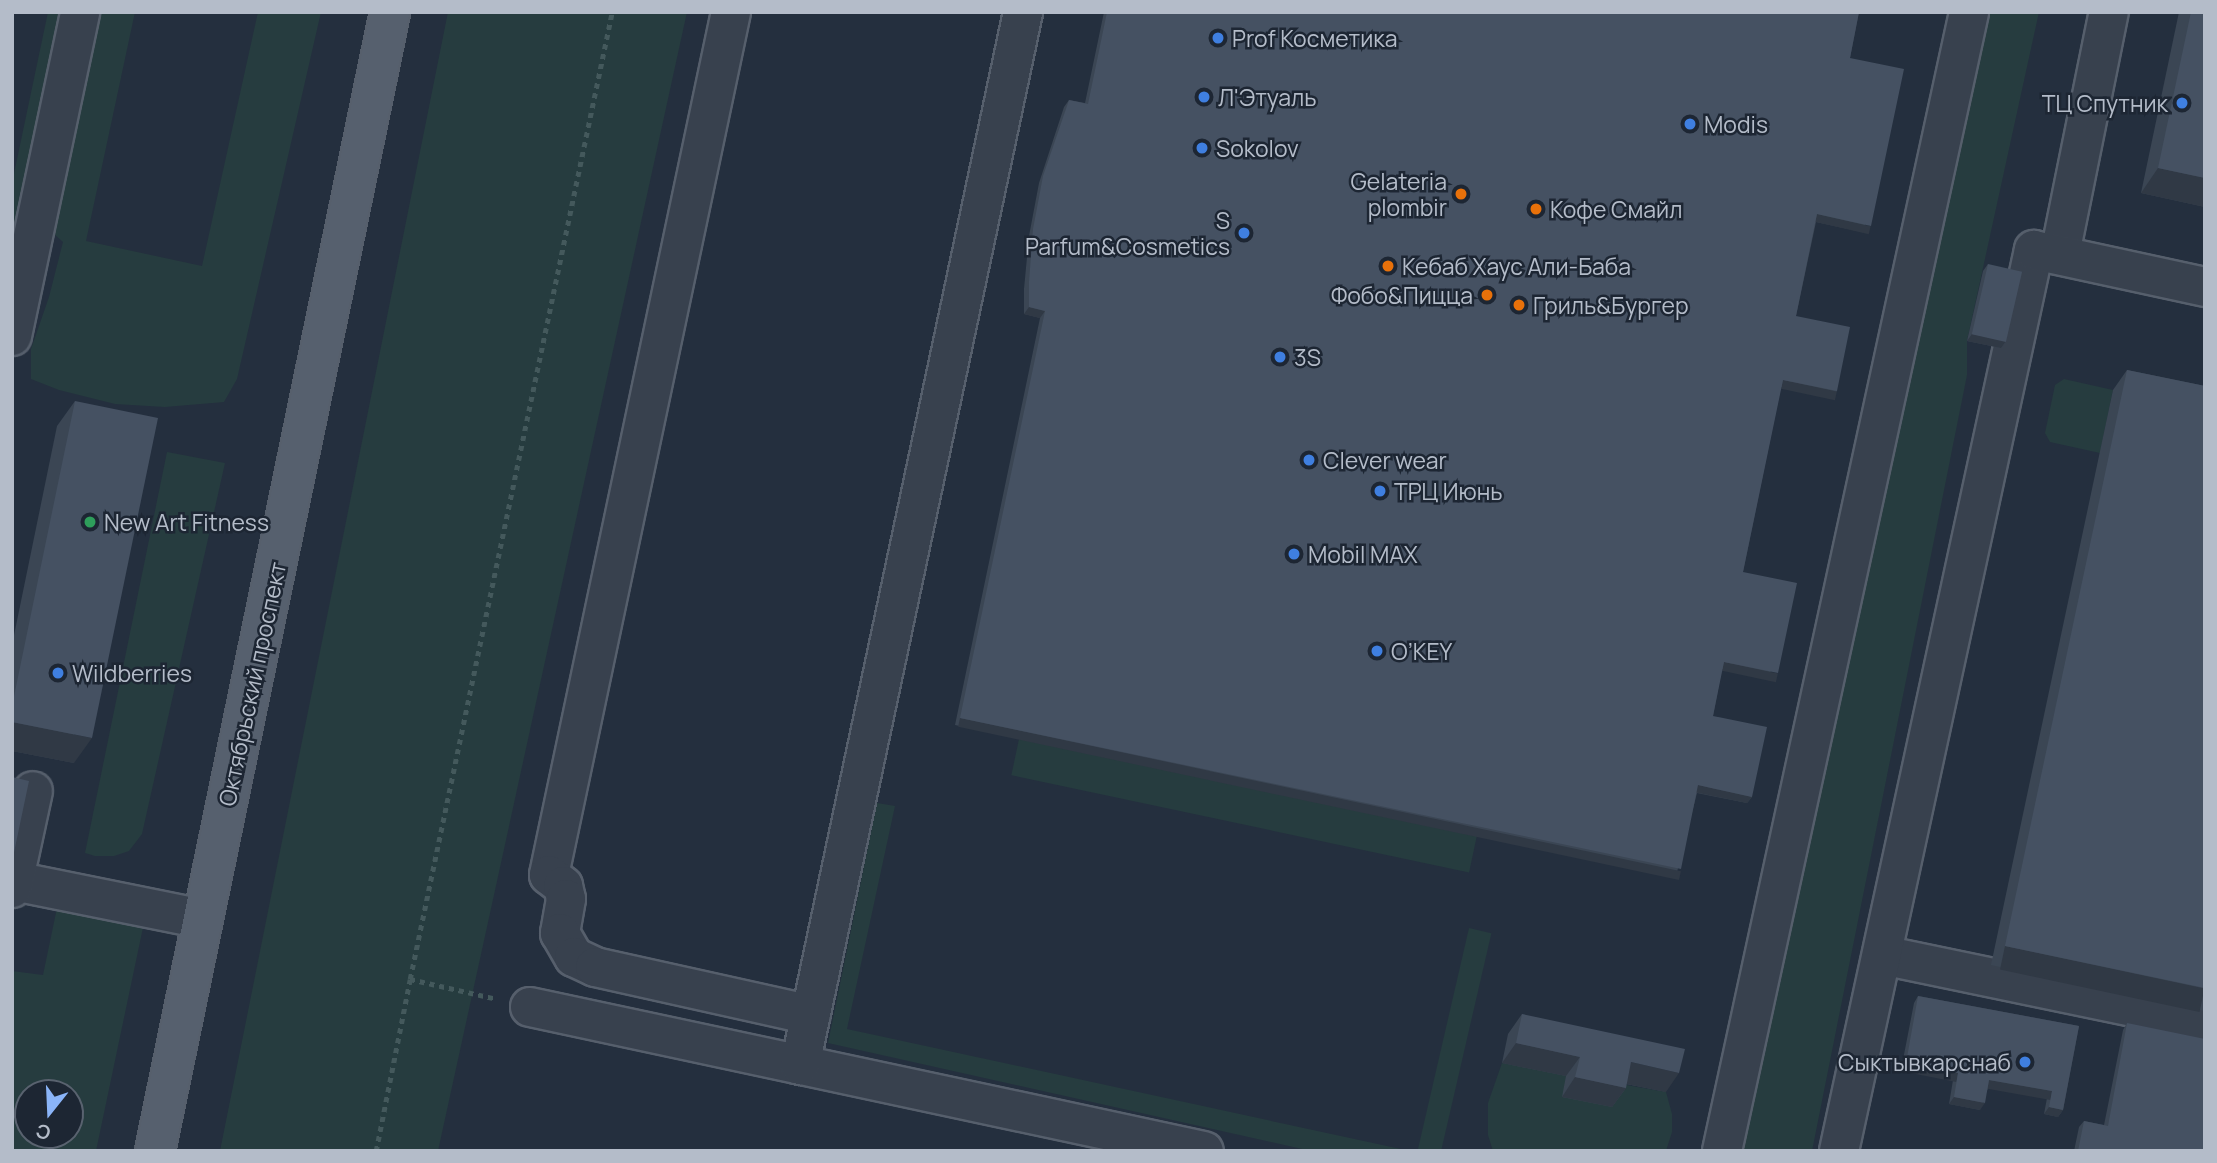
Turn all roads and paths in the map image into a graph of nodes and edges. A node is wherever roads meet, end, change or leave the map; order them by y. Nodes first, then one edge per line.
1 (80, 12) edge
2 (390, 12) edge
3 (612, 12) edge
4 (731, 12) edge
5 (1023, 12) edge
6 (1969, 12) edge
7 (2109, 12) edge
8 (2060, 254) junction
9 (18, 283) edge
10 (2205, 287) edge
11 (12, 336) edge
12 (33, 791) dead end
13 (13, 885) edge
14 (202, 919) junction
15 (1882, 955) junction
16 (410, 979) junction
17 (530, 1007) joint
18 (811, 1014) junction
19 (2205, 1022) edge
20 (800, 1065) junction
21 (1841, 1150) edge
22 (155, 1151) edge
23 (376, 1151) edge
24 (1204, 1151) edge
25 (1722, 1151) edge

1 - 9 lane
2 - 14 main road, Октябрьский проспект
3 - 16 path
4 - 18 lane
5 - 18 lane
6 - 25 lane
7 - 8 lane
8 - 10 lane
8 - 15 lane
9 - 11 lane
12 - 13 lane
13 - 14 lane
14 - 22 main road, Октябрьский проспект
15 - 19 lane
15 - 21 lane
16 - 17 path
16 - 23 path
17 - 20 lane
18 - 20 lane
20 - 24 lane

